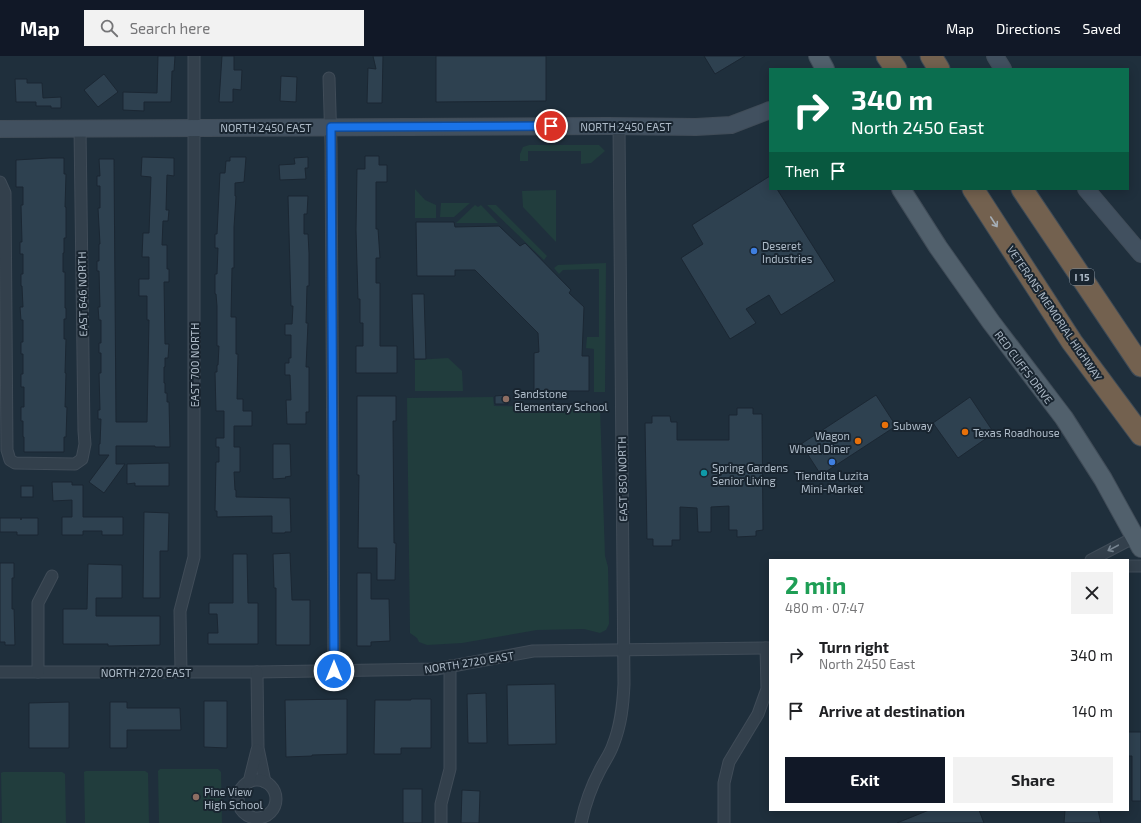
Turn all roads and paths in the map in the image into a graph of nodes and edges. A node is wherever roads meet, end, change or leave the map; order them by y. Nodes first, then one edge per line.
1 (194, 56) edge
2 (818, 56) edge
3 (887, 56) edge
4 (931, 56) edge
5 (995, 56) edge
6 (824, 68) edge
7 (895, 68) edge
8 (938, 68) edge
9 (1002, 68) edge
10 (329, 78) dead end
11 (769, 110) edge
12 (619, 126) junction
13 (331, 127) junction
14 (80, 128) junction
15 (194, 128) junction
16 (0, 129) edge
17 (0, 182) edge
18 (902, 190) edge
19 (974, 190) edge
20 (1023, 190) edge
21 (1087, 190) edge
22 (1035, 207) junction
23 (1141, 254) edge
24 (1072, 342) junction
25 (1141, 342) edge
26 (1141, 366) edge
27 (1141, 435) edge
28 (1141, 448) edge
29 (1138, 542) edge
30 (1094, 559) edge
31 (1129, 566) edge
32 (1141, 566) edge
33 (52, 576) dead end
34 (768, 648) edge
35 (624, 650) junction
36 (450, 666) junction
37 (334, 671) junction
38 (0, 672) edge
39 (38, 672) junction
40 (180, 672) junction
41 (257, 672) junction
42 (258, 748) junction
43 (249, 782) junction
44 (265, 782) junction
45 (441, 823) edge
46 (581, 823) edge
47 (724, 823) edge

1 - 15 street, EAST 700 NORTH
2 - 6 main road
3 - 7 highway
4 - 8 highway
5 - 9 street
10 - 13 street
11 - 12 street, NORTH 2450 EAST
12 - 13 street, NORTH 2450 EAST
12 - 35 street, EAST 850 NORTH
13 - 15 street, NORTH 2450 EAST
13 - 37 street
14 - 15 street, NORTH 2450 EAST
14 - 16 street, NORTH 2450 EAST
14 - 17 street, EAST 646 NORTH
15 - 40 street, EAST 700 NORTH
18 - 29 main road, RED CLIFFS DRIVE
19 -> 24 highway, VETERANS MEMORIAL HIGHWAY
20 - 22 highway, I 15
21 - 23 street
22 - 25 highway
22 - 26 highway, I 15
24 - 27 highway, VETERANS MEMORIAL HIGHWAY
24 - 28 highway
29 -> 30 street
31 - 32 street
33 - 39 street
34 - 35 street, NORTH 2720 EAST
34 - 47 street
35 - 36 street, NORTH 2720 EAST
35 - 46 street, EAST 850 NORTH
36 - 37 street, NORTH 2720 EAST
36 - 45 street
37 - 41 street, NORTH 2720 EAST
38 - 39 street, NORTH 2720 EAST
39 - 40 street, NORTH 2720 EAST
40 - 41 street, NORTH 2720 EAST
41 - 42 street
42 - 43 street
42 - 44 street
43 - 44 street
43 - 44 street

